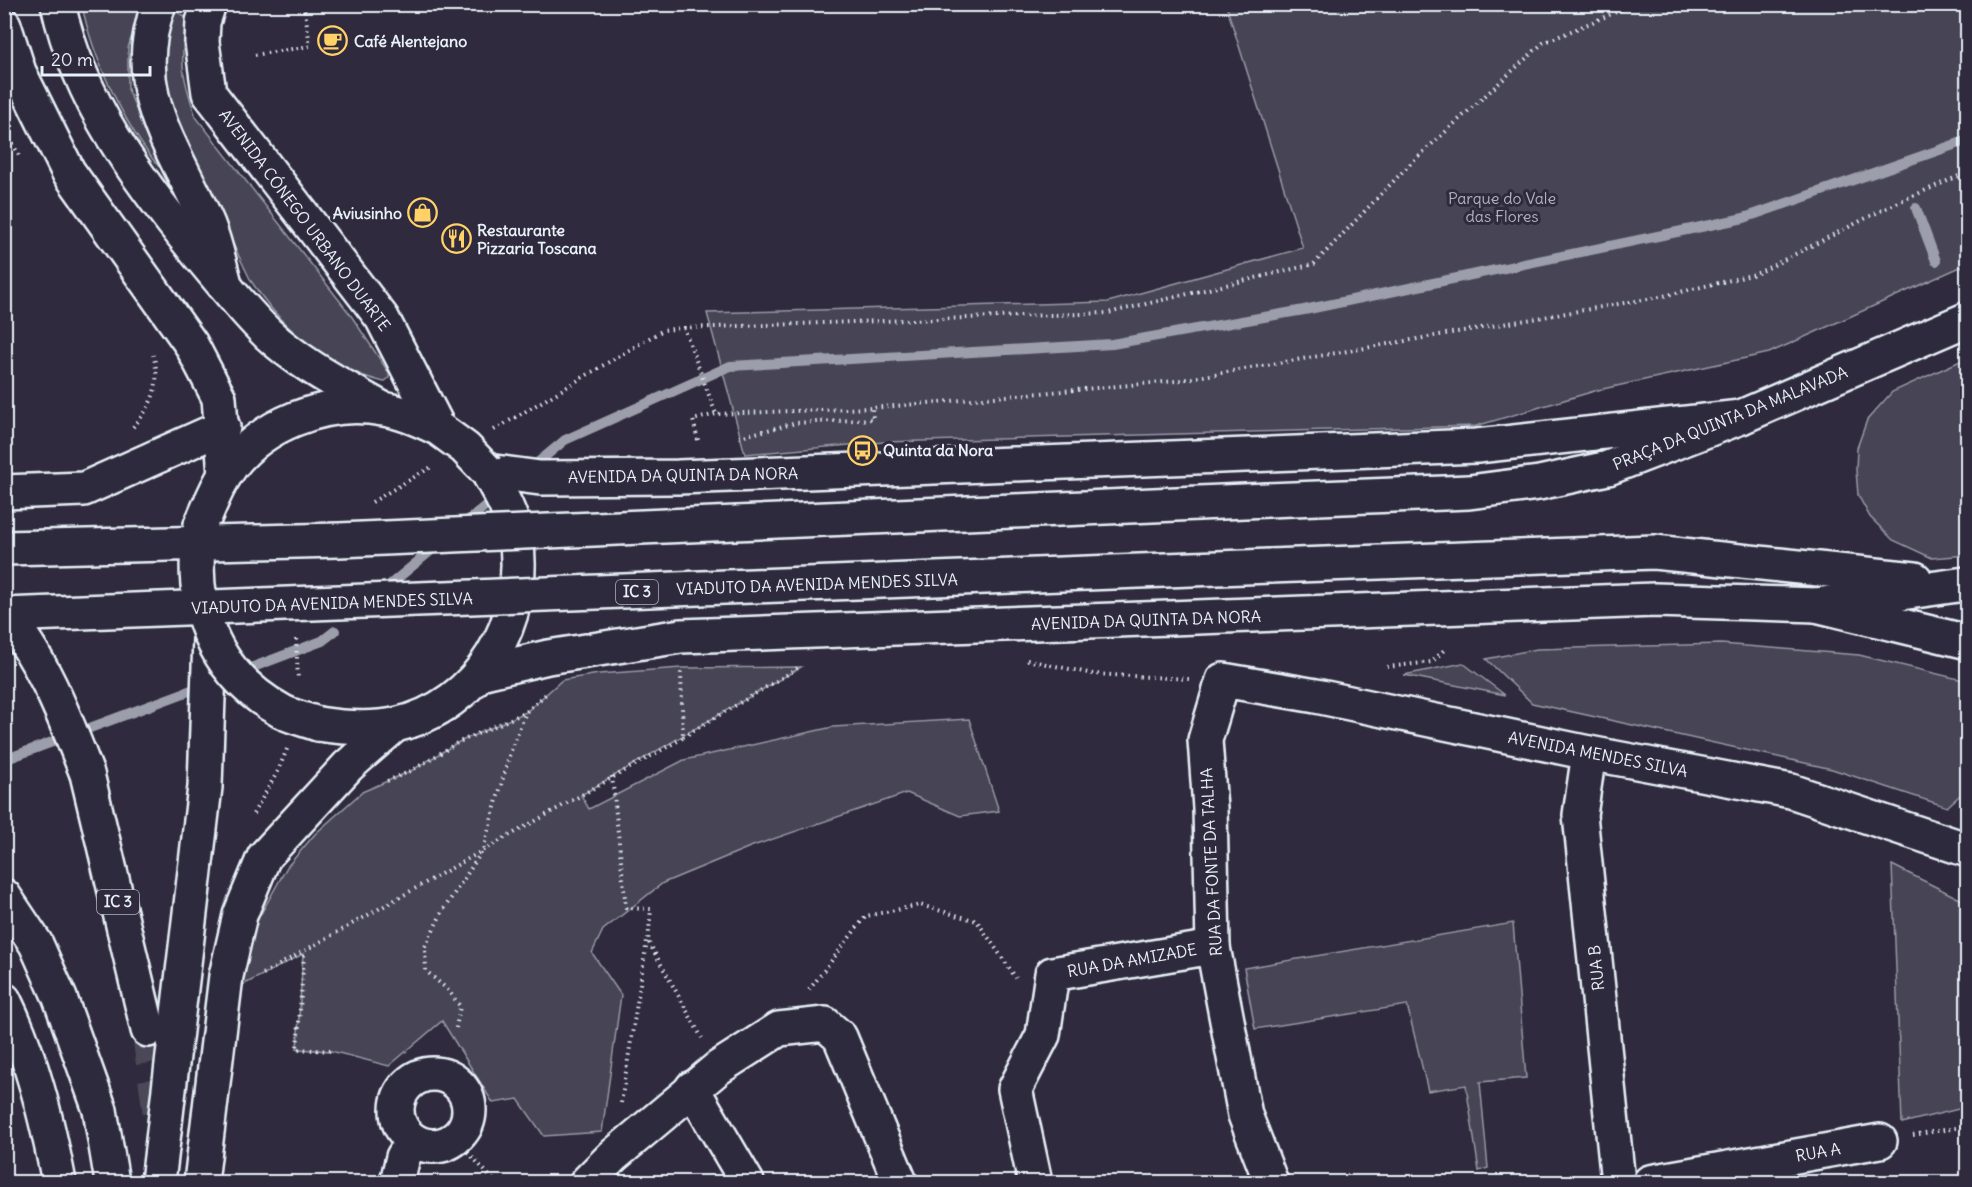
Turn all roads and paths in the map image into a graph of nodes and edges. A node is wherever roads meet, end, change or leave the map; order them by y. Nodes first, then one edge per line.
1 (58, 4) edge
2 (159, 4) edge
3 (209, 4) edge
4 (304, 4) edge
5 (1635, 4) edge
6 (4, 25) edge
7 (255, 55) dead end
8 (8, 134) dead end
9 (20, 159) dead end
10 (1968, 172) edge
11 (226, 287) junction
12 (1968, 319) edge
13 (684, 328) dead end
14 (152, 351) dead end
15 (694, 351) dead end
16 (381, 408) junction
17 (873, 408) junction
18 (716, 414) junction
19 (1741, 417) junction
20 (223, 427) junction
21 (132, 428) dead end
22 (439, 429) junction
23 (730, 440) dead end
24 (700, 450) dead end
25 (487, 471) junction
26 (225, 474) junction
27 (4, 492) edge
28 (201, 525) junction
29 (4, 533) edge
30 (4, 548) edge
31 (1966, 584) edge
32 (1816, 605) junction
33 (4, 614) edge
34 (296, 628) dead end
35 (210, 637) junction
36 (1968, 642) edge
37 (1444, 650) dead end
38 (1025, 660) dead end
39 (801, 667) dead end
40 (1387, 667) dead end
41 (669, 669) dead end
42 (480, 673) junction
43 (1223, 680) junction
44 (298, 681) dead end
45 (548, 693) dead end
46 (526, 712) junction
47 (395, 725) junction
48 (683, 738) junction
49 (1589, 753) junction
50 (278, 771) dead end
51 (612, 776) junction
52 (382, 783) dead end
53 (249, 820) dead end
54 (483, 850) junction
55 (1968, 850) edge
56 (4, 896) edge
57 (648, 941) junction
58 (1213, 947) junction
59 (304, 954) junction
60 (262, 975) dead end
61 (1017, 989) dead end
62 (4, 1000) edge
63 (163, 1027) junction
64 (456, 1028) dead end
65 (779, 1029) junction
66 (331, 1051) dead end
67 (718, 1068) junction
68 (692, 1088) junction
69 (1968, 1126) edge
70 (413, 1141) dead end
71 (1880, 1141) joint
72 (468, 1152) dead end
73 (613, 1156) junction
74 (59, 1182) edge
75 (112, 1182) edge
76 (158, 1182) edge
77 (201, 1182) edge
78 (397, 1182) edge
79 (495, 1182) edge
80 (587, 1182) edge
81 (747, 1182) edge
82 (900, 1182) edge
83 (1035, 1182) edge
84 (1271, 1182) edge
85 (1618, 1182) edge
86 (1650, 1182) edge

1 - 11 main road
2 - 11 main road
3 - 22 main road, AVENIDA CÓNEGO URBANO DUARTE
4 - 7 path
5 - 13 path
6 - 20 main road
8 - 9 path
10 - 17 path
11 - 16 main road
12 - 19 main road, PRAÇA DA QUINTA DA MALAVADA
14 - 21 path
15 - 18 path
16 - 22 main road
16 - 26 main road
17 - 18 path
17 - 23 path
18 - 24 path
19 - 25 main road, AVENIDA DA QUINTA DA NORA
19 - 30 main road, PRAÇA DA QUINTA DA MALAVADA, bridge
20 - 26 main road
20 - 27 main road
22 - 25 main road, bridge
25 - 42 main road
26 - 28 main road
28 - 29 main road
28 - 35 main road, bridge
31 - 32 main road
31 - 33 main road, VIADUTO DA AVENIDA MENDES SILVA / IC 3, bridge
32 - 36 main road
32 - 42 main road, AVENIDA DA QUINTA DA NORA
33 - 63 main road, IC 3, bridge
34 - 44 path
35 - 47 main road, bridge
35 - 63 main road
37 - 40 path
38 - 43 path
39 - 48 path
41 - 48 path
42 - 47 main road
43 - 49 main road, AVENIDA MENDES SILVA
43 - 58 main road, RUA DA FONTE DA TALHA
45 - 46 path
46 - 52 path
46 - 54 path
47 - 77 main road
48 - 51 path
49 - 55 main road, AVENIDA MENDES SILVA
49 - 85 main road, RUA B
50 - 53 path
51 - 54 path
51 - 57 path
54 - 59 path
54 - 64 path
56 - 75 main road
57 - 67 path
57 - 73 path
58 - 83 main road, RUA DA AMIZADE
58 - 84 main road, RUA DA FONTE DA TALHA
59 - 60 path
59 - 66 path
61 - 65 path
62 - 74 main road
63 - 76 main road
65 - 67 main road
65 - 82 main road
67 - 68 main road
68 - 73 main road
68 - 81 main road
69 - 71 path
70 - 78 main road
71 - 86 main road, RUA A
72 - 79 path
73 - 80 main road

